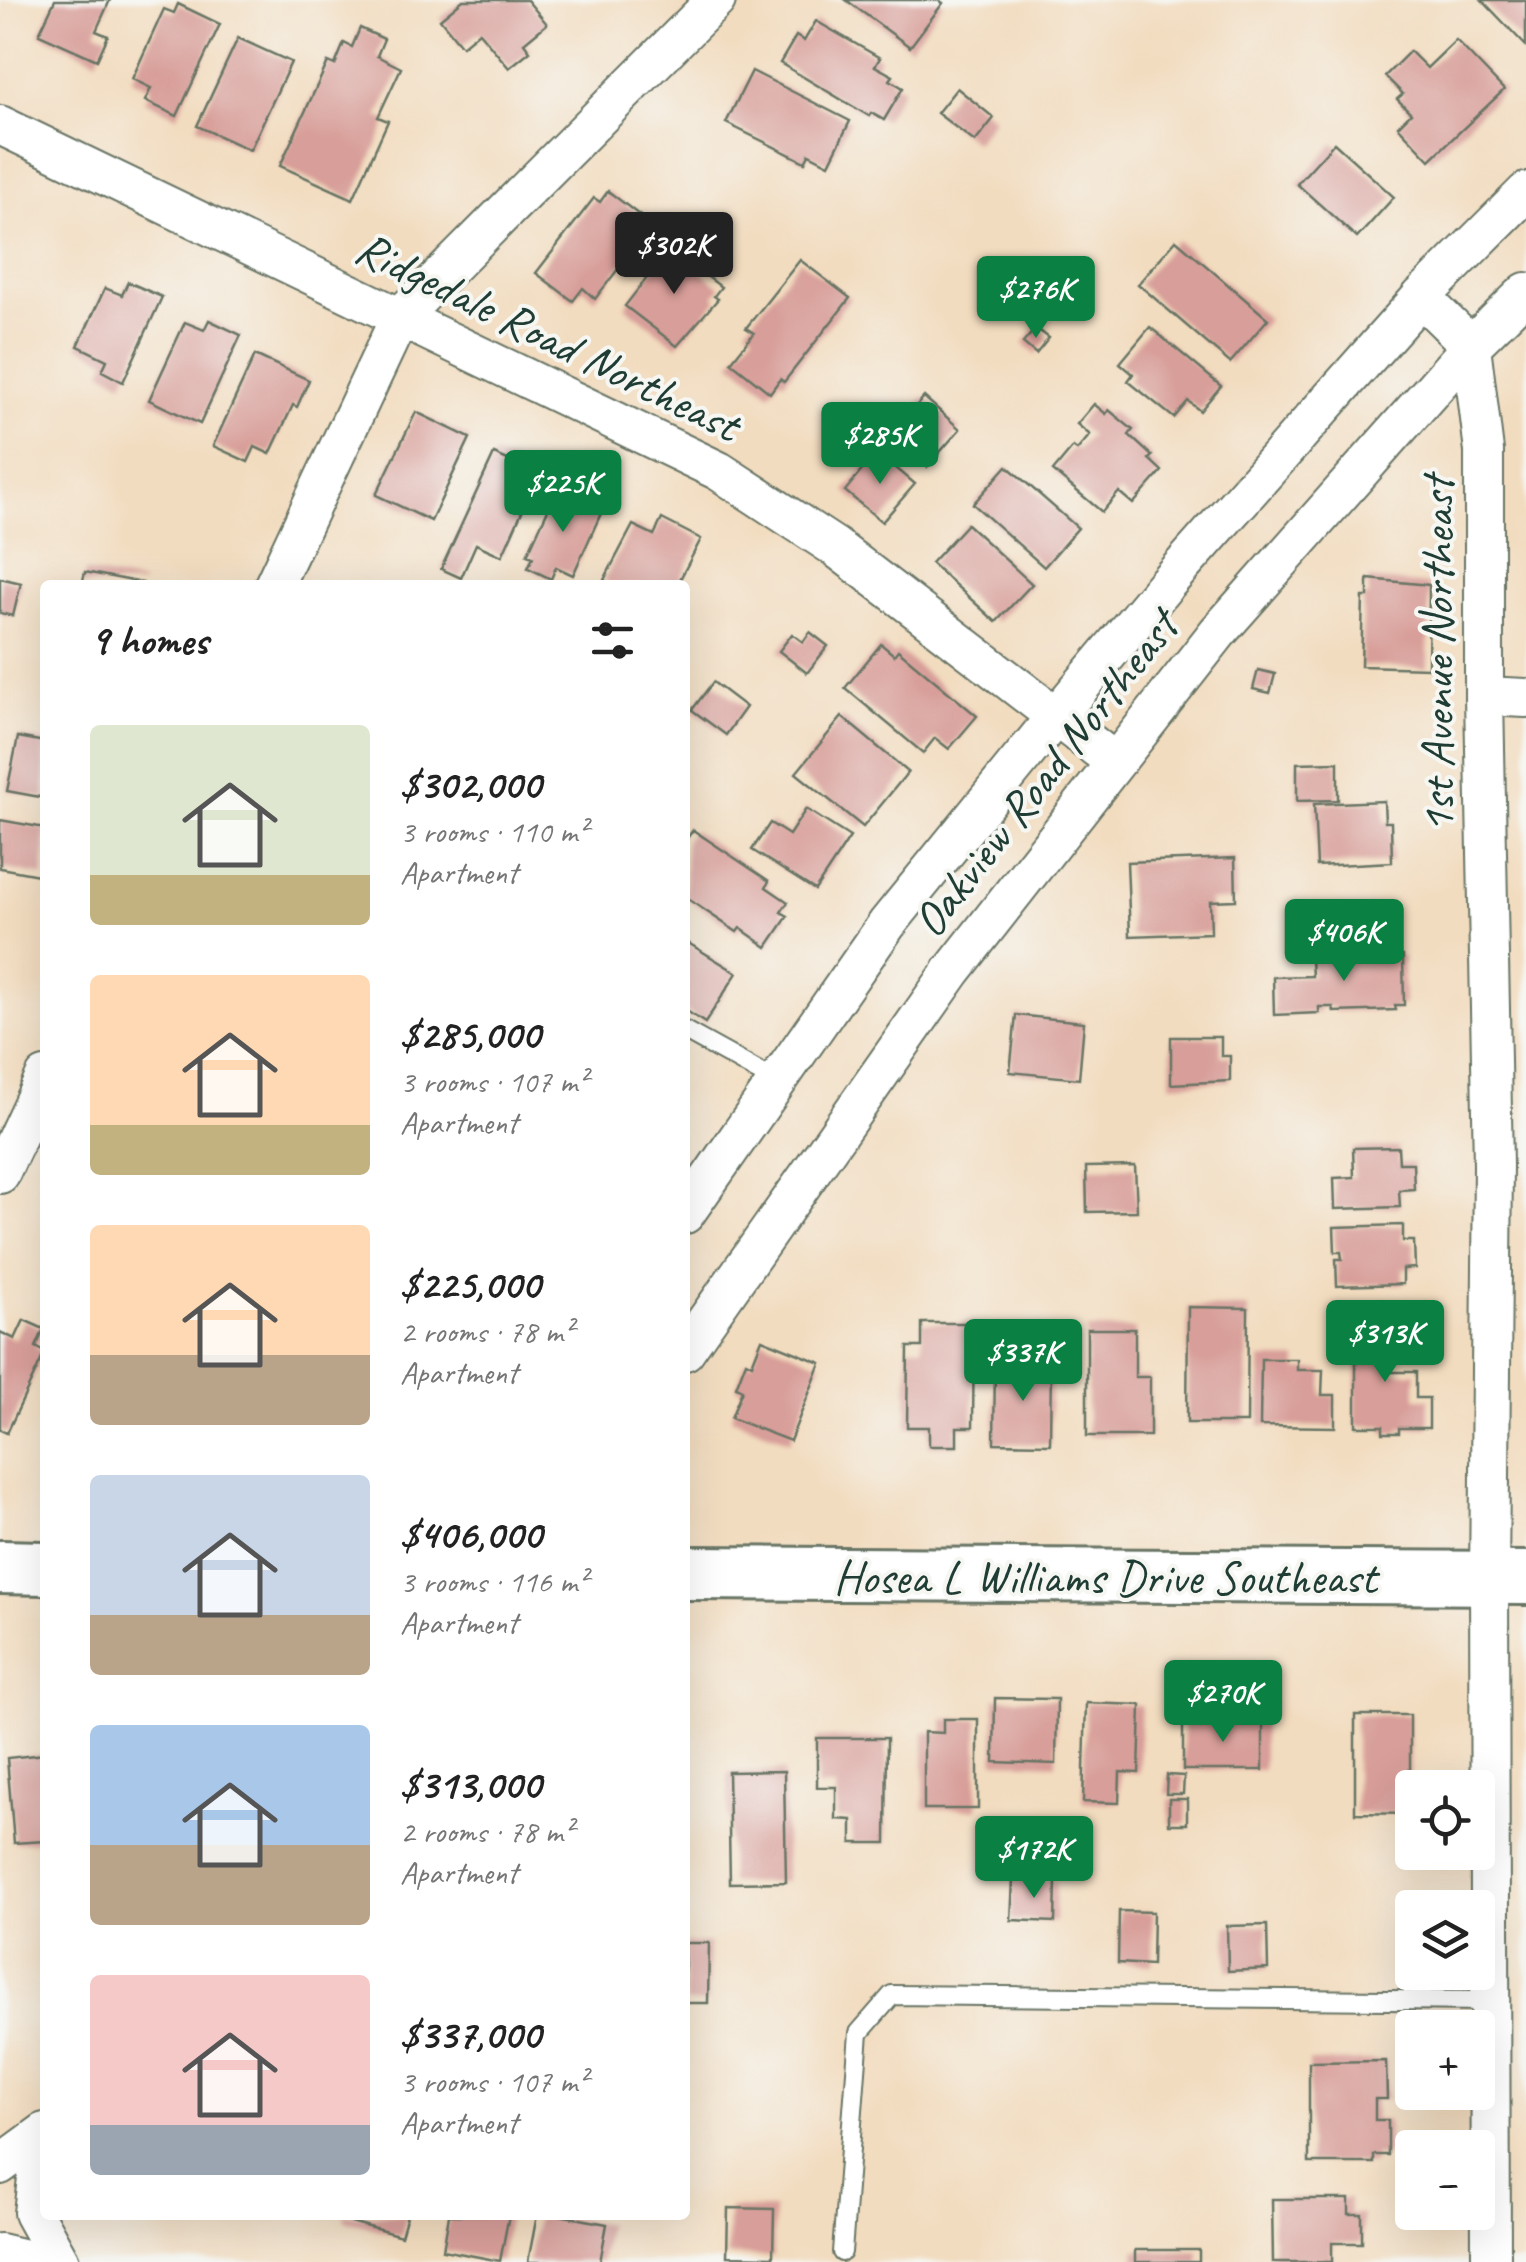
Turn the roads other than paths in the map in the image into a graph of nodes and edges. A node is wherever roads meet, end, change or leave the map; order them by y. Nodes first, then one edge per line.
1 (716, 0) edge
2 (0, 125) edge
3 (1526, 192) edge
4 (1526, 292) edge
5 (1421, 297) junction
6 (400, 317) junction
7 (1471, 346) junction
8 (276, 580) edge
9 (1484, 696) junction
10 (1526, 698) edge
11 (1056, 716) junction
12 (1115, 762) junction
13 (690, 1034) edge
14 (777, 1082) junction
15 (40, 1088) edge
16 (0, 1174) edge
17 (690, 1207) edge
18 (690, 1343) edge
19 (0, 1567) edge
20 (40, 1568) edge
21 (690, 1573) edge
22 (1508, 1578) edge
23 (1490, 2001) junction
24 (40, 2136) edge
25 (40, 2160) edge
26 (0, 2165) edge
27 (0, 2252) edge
28 (842, 2252) dead end
29 (38, 2262) edge
30 (60, 2262) edge
31 (1491, 2262) edge

1 - 6 street
2 - 6 street, Ridgedale Road Northeast
3 - 5 street, Oakview Road Northeast
4 - 7 street, Oakview Road Northeast
5 - 7 street
5 - 11 street, Oakview Road Northeast
6 - 8 street
6 - 11 street, Ridgedale Road Northeast
7 - 9 street, 1st Avenue Northeast
7 - 12 street, Oakview Road Northeast
9 - 10 street
9 - 22 street, 1st Avenue Northeast
11 - 12 street, Ridgedale Road Northeast
11 - 14 street, Oakview Road Northeast
12 - 18 street, Oakview Road Northeast
13 - 14 lane
14 - 17 street, Oakview Road Northeast
15 - 16 street
19 - 20 street
21 - 22 street, Hosea L Williams Drive Southeast
22 - 23 street, 1st Avenue Northeast
23 - 28 lane
23 - 31 street, 1st Avenue Northeast
24 - 26 street
25 - 30 street
27 - 29 street

